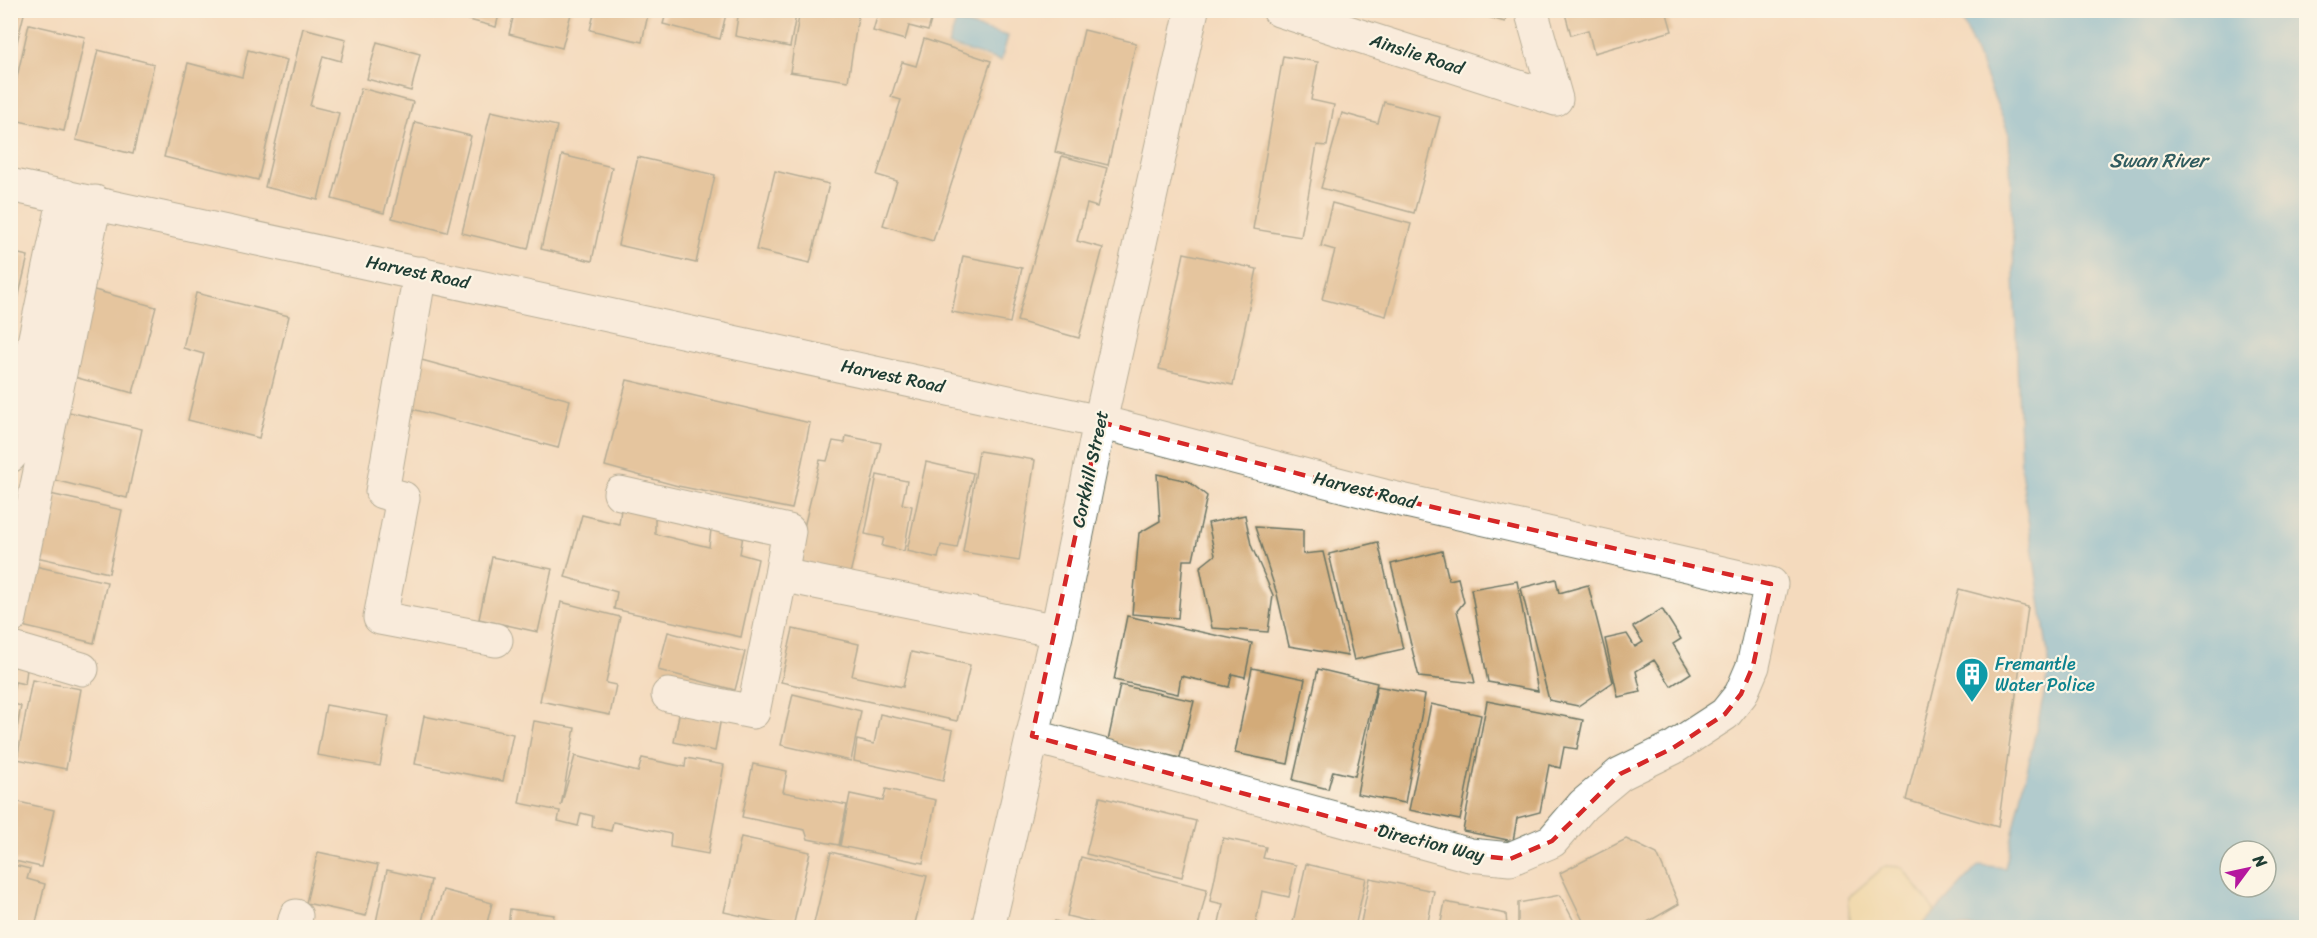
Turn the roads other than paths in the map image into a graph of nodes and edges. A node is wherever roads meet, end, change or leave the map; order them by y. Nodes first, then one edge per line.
1 (1192, 10) edge
2 (1279, 10) edge
3 (1532, 10) edge
4 (10, 185) edge
5 (80, 199) junction
6 (420, 273) junction
7 (1100, 422) junction
8 (10, 456) edge
9 (620, 493) dead end
10 (781, 575) junction
11 (1771, 584) joint
12 (10, 618) edge
13 (1057, 631) junction
14 (496, 640) dead end
15 (10, 648) edge
16 (82, 669) dead end
17 (668, 695) dead end
18 (1032, 736) junction
19 (988, 927) edge

1 - 7 street, Corkhill Street
2 - 3 street, Ainslie Road
4 - 5 street, Harvest Road
5 - 6 street, Harvest Road
5 - 8 street
5 - 12 street
6 - 7 street, Harvest Road
6 - 14 street
7 - 11 street, Harvest Road
7 - 13 street, Corkhill Street
9 - 10 street
10 - 13 street
10 - 17 street
11 - 18 street, Direction Way
13 - 18 street, Corkhill Street
15 - 16 street
18 - 19 street, Corkhill Street

